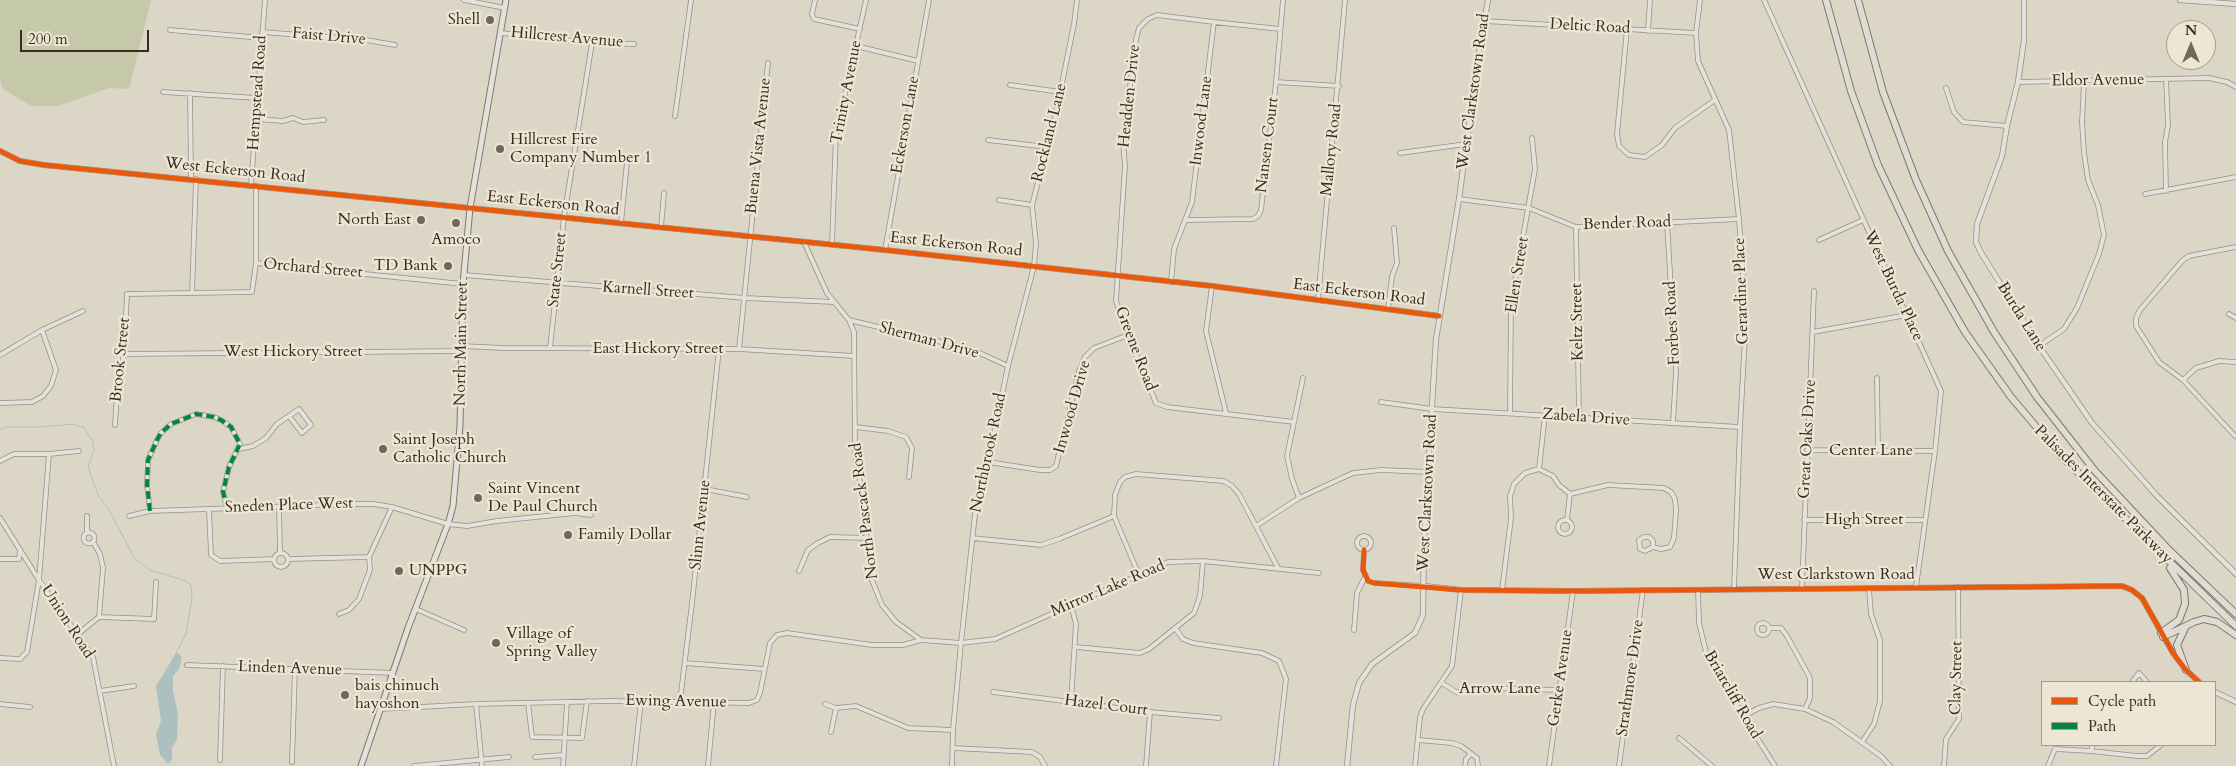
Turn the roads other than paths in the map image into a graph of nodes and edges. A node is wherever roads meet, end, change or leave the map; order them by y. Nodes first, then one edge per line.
1 (265, 0) edge
2 (464, 0) edge
3 (506, 0) edge
4 (691, 0) edge
5 (815, 0) edge
6 (866, 0) edge
7 (929, 0) edge
8 (1077, 0) edge
9 (1283, 0) edge
10 (1345, 0) edge
11 (1488, 0) edge
12 (1650, 0) edge
13 (1700, 0) edge
14 (1764, 0) edge
15 (1826, 0) edge
16 (1858, 0) edge
17 (2024, 0) edge
18 (2180, 0) edge
19 (2236, 4) edge
20 (505, 8) junction
21 (1483, 21) junction
22 (1214, 22) junction
23 (860, 29) junction
24 (1280, 29) junction
25 (1627, 29) junction
26 (170, 30) dead end
27 (1648, 30) junction
28 (262, 32) junction
29 (501, 33) junction
30 (1696, 34) junction
31 (262, 38) junction
32 (592, 43) junction
33 (634, 44) dead end
34 (395, 46) dead end
35 (856, 46) junction
36 (918, 61) junction
37 (768, 63) dead end
38 (2166, 80) junction
39 (1276, 82) junction
40 (2018, 82) junction
41 (2084, 82) junction
42 (1010, 85) dead end
43 (1339, 86) junction
44 (2236, 87) edge
45 (1946, 88) dead end
46 (163, 92) dead end
47 (1061, 92) junction
48 (190, 93) junction
49 (257, 98) junction
50 (1715, 100) junction
51 (675, 116) dead end
52 (256, 118) junction
53 (324, 120) dead end
54 (2006, 126) junction
55 (1532, 138) dead end
56 (988, 140) dead end
57 (1466, 144) junction
58 (1048, 147) junction
59 (0, 151) edge
60 (1400, 153) dead end
61 (627, 162) dead end
62 (2236, 177) edge
63 (194, 179) junction
64 (254, 186) junction
65 (2166, 191) junction
66 (664, 193) dead end
67 (2145, 194) dead end
68 (999, 200) dead end
69 (1459, 200) junction
70 (1032, 205) junction
71 (470, 208) junction
72 (1529, 208) junction
73 (564, 217) junction
74 (1739, 219) junction
75 (1185, 220) junction
76 (1862, 220) junction
77 (621, 223) junction
78 (1667, 223) junction
79 (661, 227) junction
80 (1576, 227) junction
81 (1394, 228) dead end
82 (750, 237) junction
83 (1819, 240) dead end
84 (804, 242) junction
85 (832, 244) junction
86 (2236, 247) edge
87 (885, 250) junction
88 (256, 263) junction
89 (1034, 266) junction
90 (464, 275) junction
91 (1117, 275) junction
92 (1171, 282) junction
93 (463, 284) junction
94 (557, 284) junction
95 (1212, 286) junction
96 (1814, 292) dead end
97 (192, 293) junction
98 (127, 294) joint
99 (745, 298) junction
100 (1318, 300) junction
101 (834, 302) junction
102 (1388, 310) junction
103 (83, 312) dead end
104 (2229, 314) dead end
105 (1439, 316) junction
106 (1907, 316) junction
107 (2236, 318) edge
108 (849, 320) junction
109 (42, 330) junction
110 (1813, 332) junction
111 (1128, 335) junction
112 (2039, 346) junction
113 (550, 348) junction
114 (462, 349) junction
115 (719, 349) junction
116 (739, 349) junction
117 (124, 354) junction
118 (0, 356) edge
119 (854, 356) junction
120 (2236, 362) edge
121 (1008, 366) junction
122 (1303, 378) dead end
123 (1877, 378) dead end
124 (2183, 380) junction
125 (1381, 402) dead end
126 (0, 403) edge
127 (1432, 409) junction
128 (1510, 412) junction
129 (1226, 413) junction
130 (1545, 415) junction
131 (288, 416) junction
132 (1579, 416) junction
133 (1294, 422) junction
134 (1673, 423) junction
135 (115, 425) dead end
136 (856, 427) junction
137 (1740, 427) junction
138 (2235, 436) edge
139 (239, 449) junction
140 (1807, 450) junction
141 (79, 451) dead end
142 (1878, 451) junction
143 (1935, 451) junction
144 (49, 454) junction
145 (0, 461) edge
146 (988, 462) junction
147 (1539, 469) junction
148 (1428, 472) junction
149 (909, 477) dead end
150 (705, 489) junction
151 (1570, 494) junction
152 (747, 497) dead end
153 (1299, 498) junction
154 (227, 507) junction
155 (279, 507) junction
156 (392, 507) junction
157 (209, 509) junction
158 (150, 511) junction
159 (591, 515) dead end
160 (87, 516) dead end
161 (129, 516) dead end
162 (1114, 516) junction
163 (0, 518) edge
164 (1566, 520) junction
165 (1804, 520) junction
166 (1924, 520) junction
167 (2128, 523) junction
168 (448, 524) junction
169 (1256, 526) junction
170 (87, 532) junction
171 (867, 538) junction
172 (972, 538) junction
173 (93, 542) junction
174 (1653, 547) junction
175 (1364, 550) dead end
176 (20, 551) junction
177 (280, 552) junction
178 (369, 558) junction
179 (274, 559) junction
180 (288, 559) junction
181 (0, 560) edge
182 (1202, 561) junction
183 (1278, 568) junction
184 (799, 571) dead end
185 (1319, 573) dead end
186 (2236, 574) edge
187 (1139, 575) junction
188 (1365, 577) junction
189 (39, 580) junction
190 (156, 582) dead end
191 (1424, 586) junction
192 (1802, 587) junction
193 (1916, 587) junction
194 (1958, 588) junction
195 (1734, 589) junction
196 (1869, 589) junction
197 (1462, 590) junction
198 (1502, 590) junction
199 (1643, 590) junction
200 (1698, 590) junction
201 (1573, 591) junction
202 (1071, 605) junction
203 (416, 609) junction
204 (339, 614) dead end
205 (2236, 614) edge
206 (100, 617) junction
207 (2191, 623) junction
208 (2236, 626) edge
209 (1175, 628) junction
210 (1770, 628) dead end
211 (464, 630) dead end
212 (1354, 630) dead end
213 (78, 634) junction
214 (2162, 635) junction
215 (2236, 635) edge
216 (921, 640) junction
217 (961, 642) junction
218 (1076, 647) junction
219 (0, 658) edge
220 (685, 663) junction
221 (187, 665) dead end
222 (223, 666) junction
223 (295, 669) junction
224 (764, 669) junction
225 (2186, 670) junction
226 (393, 673) junction
227 (2133, 681) edge
228 (2146, 681) edge
229 (2199, 681) edge
230 (1442, 683) junction
231 (134, 686) dead end
232 (1560, 690) junction
233 (100, 691) junction
234 (993, 692) dead end
235 (2216, 692) edge
236 (587, 701) junction
237 (641, 701) junction
238 (680, 701) junction
239 (1071, 701) junction
240 (2236, 701) edge
241 (567, 702) junction
242 (714, 702) junction
243 (528, 703) junction
244 (0, 704) edge
245 (476, 704) junction
246 (825, 704) dead end
247 (30, 707) dead end
248 (836, 708) junction
249 (380, 709) junction
250 (1806, 709) junction
251 (1150, 712) junction
252 (1744, 716) junction
253 (1219, 718) dead end
254 (953, 730) junction
255 (831, 732) dead end
256 (565, 738) junction
257 (1679, 738) dead end
258 (1418, 740) junction
259 (1862, 742) junction
260 (2093, 746) edge
261 (2160, 746) edge
262 (953, 748) junction
263 (2091, 751) junction
264 (1471, 754) junction
265 (564, 755) junction
266 (509, 757) dead end
267 (534, 757) dead end
268 (220, 760) dead end
269 (481, 760) junction
270 (292, 762) dead end
271 (1773, 764) edge
272 (114, 766) edge
273 (361, 766) edge
274 (414, 766) edge
275 (482, 766) edge
276 (563, 766) edge
277 (634, 766) edge
278 (708, 766) edge
279 (952, 766) edge
280 (1044, 766) edge
281 (1146, 766) edge
282 (1276, 766) edge
283 (1347, 766) edge
284 (1415, 766) edge
285 (1465, 766) edge
286 (1478, 766) edge
287 (1550, 766) edge
288 (1619, 766) edge
289 (1712, 766) edge
290 (1766, 766) edge
291 (1890, 766) edge
292 (1944, 766) edge
293 (2048, 766) edge

1 - 28 street, Hempstead Road
2 - 20 street
3 - 20 main road, North Main Street
4 - 51 street
5 - 23 street
6 - 23 street, Trinity Avenue
7 - 36 street, Eckerson Lane
8 - 47 street, Rockland Lane
9 - 24 street, Nansen Court
10 - 43 street, Mallory Road
11 - 21 street, West Clarkstown Road
12 - 27 street
13 - 30 street, Gerardine Place
14 - 76 street, West Burda Place
15 - 167 highway, Palisades Interstate Parkway
16 - 205 highway, Palisades Interstate Parkway
17 - 40 street, Burda Lane
18 - 19 street
20 - 29 main road, North Main Street
21 - 25 street, Deltic Road
21 - 57 street, West Clarkstown Road
22 - 24 street
22 - 75 street, Inwood Lane
22 - 91 street, Headden Drive
23 - 35 street, Trinity Avenue
24 - 39 street, Nansen Court
25 - 27 street, Deltic Road
25 - 50 street
26 - 31 street
27 - 30 street, Deltic Road
28 - 31 street, Hempstead Road
28 - 34 street, Faist Drive
29 - 32 street, Hillcrest Avenue
29 - 71 main road, North Main Street
30 - 50 street, Gerardine Place
31 - 49 street, Hempstead Road
32 - 33 street, Hillcrest Avenue
32 - 73 street, State Street
35 - 36 street
35 - 85 street, Trinity Avenue
36 - 87 street, Eckerson Lane
37 - 82 street, Buena Vista Avenue
38 - 41 street, Eldor Avenue
38 - 44 street, Eldor Avenue
38 - 65 street
39 - 43 street
39 - 75 street, Nansen Court
40 - 41 street, Eldor Avenue
40 - 54 street, Burda Lane
41 - 112 street
42 - 47 street
43 - 100 street, Mallory Road
45 - 54 street
46 - 48 street
47 - 58 street, Rockland Lane
48 - 49 street
48 - 63 street
49 - 52 street, Hempstead Road
50 - 74 street, Gerardine Place
52 - 53 street
52 - 64 street, Hempstead Road
54 - 112 street, Burda Lane
55 - 72 street, Ellen Street
56 - 58 street
57 - 60 street
57 - 69 street, West Clarkstown Road
58 - 70 street, Rockland Lane
59 - 63 street, West Eckerson Road
61 - 77 street
62 - 65 street
63 - 64 street, West Eckerson Road
63 - 97 street
64 - 71 street, West Eckerson Road
64 - 88 street, Hempstead Road
65 - 67 street
66 - 79 street
68 - 70 street
69 - 72 street, Bender Road
69 - 105 street, West Clarkstown Road
70 - 89 street, Rockland Lane
71 - 73 street, East Eckerson Road
71 - 90 main road, North Main Street
72 - 80 street, Bender Road
72 - 128 street, Ellen Street
73 - 77 street, East Eckerson Road
73 - 94 street, State Street
74 - 78 street, Bender Road
74 - 137 street, Gerardine Place
75 - 92 street, Inwood Lane
76 - 83 street
76 - 106 street, West Burda Place
77 - 79 street, East Eckerson Road
78 - 80 street, Bender Road
78 - 134 street, Forbes Road
79 - 82 street, East Eckerson Road
80 - 132 street, Keltz Street
81 - 102 street
82 - 84 street, East Eckerson Road
82 - 99 street, Buena Vista Avenue
84 - 85 street, East Eckerson Road
84 - 101 street, North Pascack Road
85 - 87 street, East Eckerson Road
86 - 124 street
87 - 89 street, East Eckerson Road
88 - 93 street, Orchard Street
88 - 97 street, Orchard Street
89 - 91 street, East Eckerson Road
89 - 121 street, Northbrook Road
90 - 93 main road, North Main Street
90 - 94 street, Karnell Street
91 - 92 street, East Eckerson Road
91 - 111 street, Greene Road
92 - 95 street, East Eckerson Road
93 - 114 main road, North Main Street
94 - 99 street, Karnell Street
94 - 113 street, State Street
95 - 100 street, East Eckerson Road
95 - 129 street
96 - 110 street, Great Oaks Drive
97 - 98 street, Orchard Street
98 - 117 street, Brook Street
99 - 101 street, Karnell Street
99 - 116 street, Buena Vista Avenue
100 - 102 street, East Eckerson Road
101 - 108 street, North Pascack Road
102 - 105 street, East Eckerson Road
103 - 109 street
104 - 107 street
105 - 127 street, West Clarkstown Road
106 - 110 street
106 - 143 street, West Burda Place
108 - 119 street, North Pascack Road
108 - 121 street, Sherman Drive
109 - 118 street
109 - 126 street
110 - 140 street, Great Oaks Drive
111 - 129 street, Greene Road
111 - 146 street, Inwood Drive
112 - 186 street, Burda Lane
113 - 114 street, East Hickory Street
113 - 115 street, East Hickory Street
114 - 117 street, West Hickory Street
114 - 168 main road, North Main Street
115 - 116 street, East Hickory Street
115 - 150 street, Slinn Avenue
116 - 119 street, East Hickory Street
117 - 135 street, Brook Street
119 - 136 street, North Pascack Road
120 - 124 street
121 - 146 street, Northbrook Road
122 - 133 street
123 - 142 street
124 - 138 street
125 - 127 street, Zabela Drive
127 - 128 street, Zabela Drive
127 - 148 street, West Clarkstown Road
128 - 130 street, Zabela Drive
129 - 133 street, Greene Road
130 - 132 street, Zabela Drive
130 - 147 street
131 - 131 street
131 - 139 street
132 - 134 street, Zabela Drive
133 - 153 street
134 - 137 street, Zabela Drive
136 - 149 street
136 - 171 street, North Pascack Road
137 - 195 street, Gerardine Place
139 - 154 street
139 - 158 street
140 - 142 street, Center Lane
140 - 165 street, Great Oaks Drive
141 - 144 street
142 - 143 street, Center Lane
143 - 166 street, West Burda Place
144 - 145 street
144 - 189 street
146 - 172 street, Northbrook Road
147 - 151 street
147 - 198 street
148 - 153 street
148 - 191 street, West Clarkstown Road
150 - 152 street
150 - 220 street, Slinn Avenue
151 - 164 street
151 - 174 street
153 - 169 street
154 - 155 street, Sneden Place West
154 - 157 street, Sneden Place West
155 - 156 street, Sneden Place West
155 - 177 street
156 - 168 street, Sneden Place West
156 - 178 street
157 - 158 street, Sneden Place West
157 - 179 street
158 - 161 street, Sneden Place West
159 - 168 street, Sneden Place West
160 - 170 street
162 - 169 street
162 - 172 street
162 - 187 street
163 - 176 street, Union Road
164 - 164 street
165 - 166 street, High Street
165 - 192 street, Great Oaks Drive
166 - 193 street, West Burda Place
167 - 208 highway, Palisades Interstate Parkway
167 - 214 highway
168 - 203 main road, North Main Street
169 - 183 street
170 - 173 street
170 - 173 street
171 - 184 street
171 - 216 street, North Pascack Road
172 - 217 street, Northbrook Road
173 - 206 street
174 - 174 street
175 - 188 street
176 - 181 street
176 - 189 street, Union Road
177 - 179 street
177 - 180 street
178 - 180 street
178 - 204 street
179 - 180 street
182 - 183 street, Mirror Lake Road
182 - 187 street, Mirror Lake Road
182 - 209 street
183 - 185 street, Mirror Lake Road
187 - 202 street, Mirror Lake Road
188 - 191 street
188 - 212 street
189 - 213 street, Union Road
189 - 219 street
190 - 206 street
191 - 197 street, West Clarkstown Road
191 - 283 street
192 - 195 street, West Clarkstown Road
192 - 196 street, West Clarkstown Road
193 - 194 street, West Clarkstown Road
193 - 196 street, West Clarkstown Road
194 - 214 street, West Clarkstown Road
194 - 292 street, Clay Street
195 - 200 street, West Clarkstown Road
196 - 259 street
197 - 198 street, West Clarkstown Road
197 - 230 street
198 - 201 street, West Clarkstown Road
199 - 200 street, West Clarkstown Road
199 - 201 street, West Clarkstown Road
199 - 288 street, Strathmore Drive
200 - 252 street, Briarcliff Road
201 - 232 street, Gerke Avenue
202 - 217 street, Mirror Lake Road
202 - 218 street
203 - 211 street
203 - 226 main road, North Main Street
206 - 213 street
207 - 214 highway
207 - 215 highway
207 - 225 highway
209 - 218 street
209 - 282 street
210 - 250 street
213 - 233 street, Union Road
214 - 225 street, West Clarkstown Road
216 - 217 street
216 - 224 street, Ewing Avenue
217 - 254 street
218 - 239 street
220 - 224 street
220 - 238 street, Slinn Avenue
221 - 222 street, Linden Avenue
222 - 223 street, Linden Avenue
222 - 268 street
223 - 226 street, Linden Avenue
223 - 270 street
224 - 242 street, Ewing Avenue
225 - 229 street, West Clarkstown Road
226 - 249 main road, North Main Street
227 - 228 street
230 - 232 street, Arrow Lane
230 - 258 street
231 - 233 street
232 - 287 street, Gerke Avenue
233 - 272 street, Union Road
234 - 239 street, Hazel Court
235 - 240 street
236 - 237 street, Ewing Avenue
236 - 241 street, Ewing Avenue
236 - 256 street
237 - 238 street, Ewing Avenue
237 - 277 street
238 - 242 street, Ewing Avenue
239 - 251 street, Hazel Court
241 - 243 street, Ewing Avenue
241 - 256 street
242 - 278 street
243 - 245 street, Ewing Avenue
243 - 256 street
244 - 247 street
245 - 249 street, Ewing Avenue
245 - 269 street
246 - 248 street
248 - 254 street
248 - 255 street
249 - 273 main road, North Main Street
250 - 252 street
250 - 259 street
251 - 253 street, Hazel Court
251 - 281 street
252 - 271 street, Briarcliff Road
254 - 262 street
256 - 265 street
257 - 289 street
258 - 264 street
258 - 284 street
259 - 291 street
260 - 263 street
261 - 263 street
262 - 279 street
262 - 280 street
263 - 293 street
264 - 285 street
264 - 286 street
265 - 267 street
265 - 276 street
266 - 269 street
269 - 274 street
269 - 275 street
271 - 290 street

